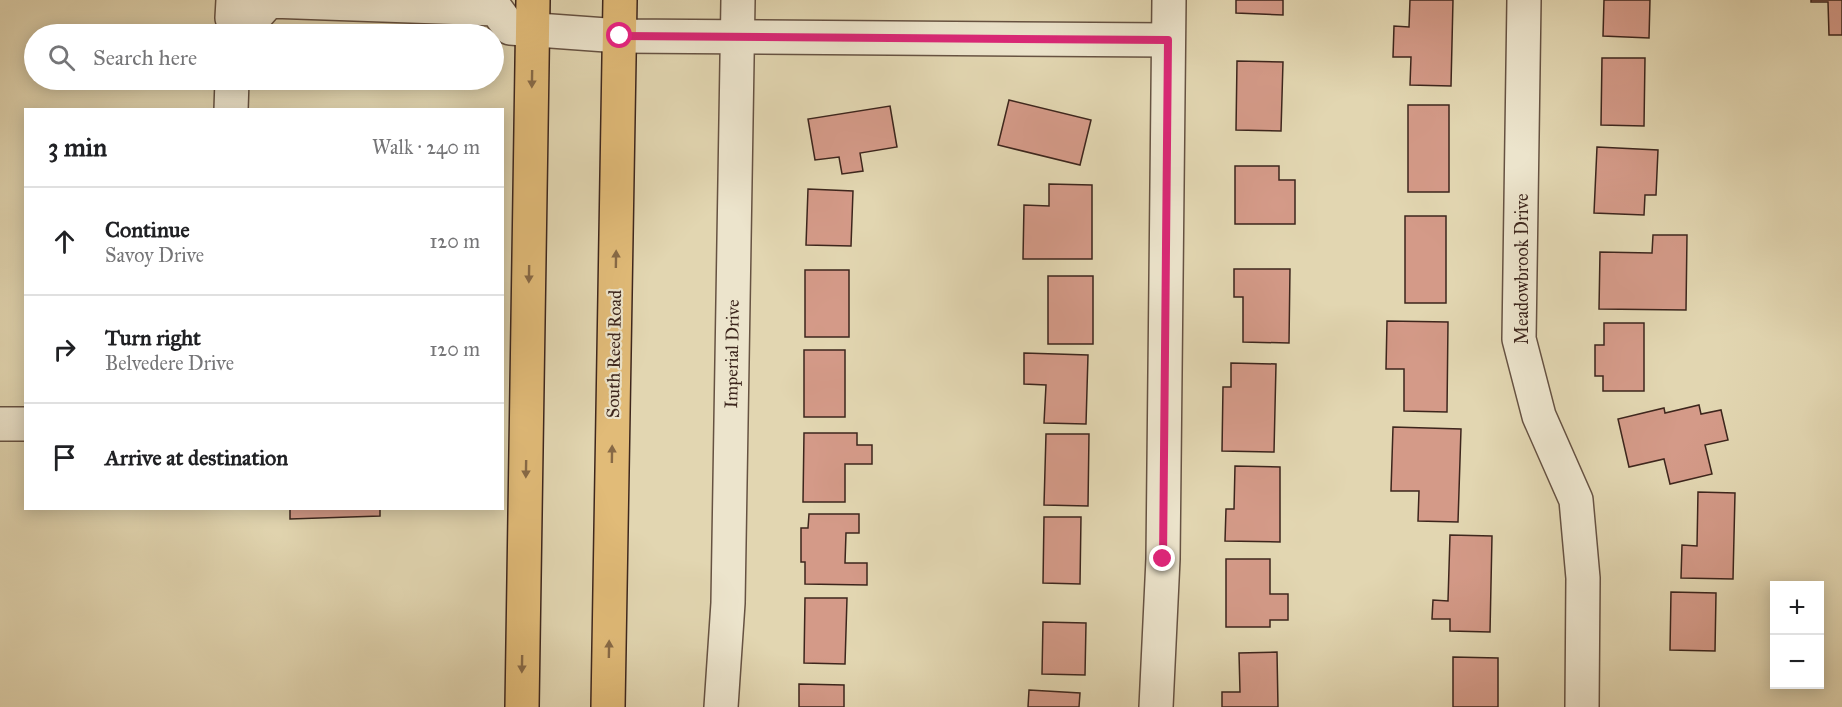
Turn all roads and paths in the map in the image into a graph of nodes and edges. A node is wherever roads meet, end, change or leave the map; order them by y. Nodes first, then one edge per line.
1 (620, 0) edge
2 (738, 0) edge
3 (1169, 0) edge
4 (1524, 0) edge
5 (399, 3) edge
6 (243, 21) edge
7 (517, 26) edge
8 (620, 36) junction
9 (737, 37) junction
10 (1168, 40) junction
11 (232, 90) edge
12 (231, 108) edge
13 (0, 424) edge
14 (24, 424) edge
15 (522, 707) edge
16 (608, 707) edge
17 (721, 707) edge
18 (1156, 707) edge
19 (1582, 707) edge

1 - 8 main road, South Reed Road
2 - 9 street, Imperial Drive
3 - 10 street
4 - 19 street, Meadowbrook Drive
5 - 6 street
5 - 7 street
7 - 8 street
7 -> 15 main road
8 - 9 street
16 -> 8 main road, South Reed Road
9 - 10 street
9 - 17 street, Imperial Drive
10 - 18 street
11 - 12 street
13 - 14 street

